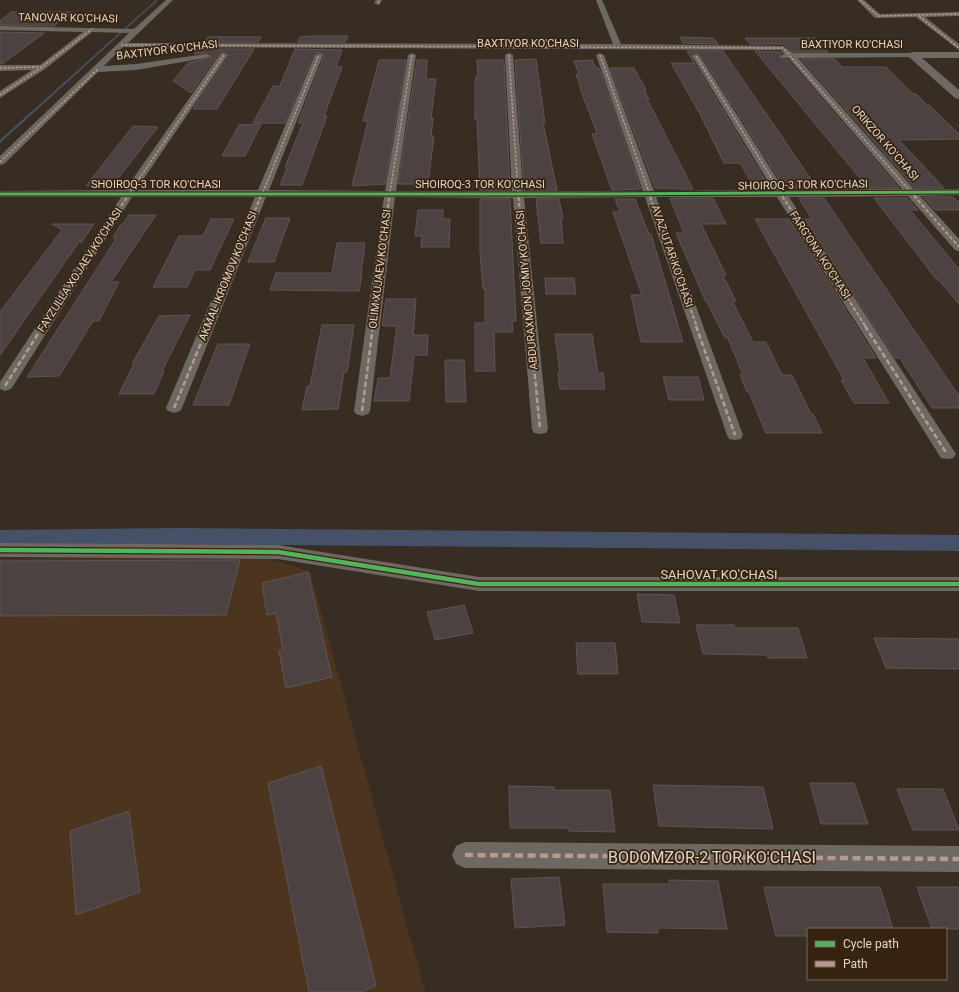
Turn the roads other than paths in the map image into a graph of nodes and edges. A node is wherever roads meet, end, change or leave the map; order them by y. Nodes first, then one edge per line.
1 (170, 0) edge
2 (599, 0) edge
3 (860, 0) edge
4 (959, 14) edge
5 (919, 16) junction
6 (0, 28) edge
7 (92, 29) junction
8 (136, 31) junction
9 (120, 45) junction
10 (618, 46) junction
11 (959, 48) edge
12 (228, 55) joint
13 (409, 55) joint
14 (509, 55) junction
15 (600, 55) junction
16 (913, 55) junction
17 (959, 55) edge
18 (319, 56) dead end
19 (696, 56) junction
20 (791, 56) junction
21 (0, 68) edge
22 (42, 68) junction
23 (98, 69) junction
24 (0, 95) edge
25 (959, 96) edge
26 (0, 162) edge
27 (912, 192) junction
28 (959, 192) edge
29 (129, 193) junction
30 (262, 193) junction
31 (390, 193) junction
32 (518, 193) junction
33 (0, 194) edge
34 (781, 194) junction
35 (650, 195) junction
36 (959, 247) edge
37 (5, 386) dead end
38 (174, 408) dead end
39 (362, 412) dead end
40 (540, 429) dead end
41 (735, 435) dead end
42 (947, 454) dead end
43 (0, 550) edge
44 (959, 584) edge
45 (465, 855) dead end
46 (959, 859) edge

1 - 8 street
2 - 10 street
3 - 5 street
4 - 5 street
5 - 11 street
6 - 7 street, TANOVAR KO'CHASI
7 - 8 street, TANOVAR KO'CHASI
7 - 22 street
8 - 9 street
9 - 10 street
9 - 23 street
10 - 20 street
12 - 23 street, BAXTIYOR KO'CHASI
12 - 29 street, FAYZULLA XOJAEV KO'CHASI
13 - 14 street, BAXTIYOR KO'CHASI
13 - 31 street, OLIM XUJAEV KO'CHASI
14 - 15 street, BAXTIYOR KO'CHASI
14 - 32 street, ABDURAXMON JOMIY KO'CHASI
15 - 19 street, BAXTIYOR KO'CHASI
15 - 35 street, AVAZ UTAR KO'CHASI
16 - 17 street, BAXTIYOR KO'CHASI
16 - 20 street, BAXTIYOR KO'CHASI
16 - 25 street
18 - 30 street, AKMAL IKROMOV KO'CHASI
19 - 20 street, BAXTIYOR KO'CHASI
19 - 34 street, FARG'ONA KO'CHASI
20 - 27 street, ORIKZOR KO'CHASI
21 - 22 street
22 - 24 street
23 - 26 street
27 - 28 street, SHOIROQ-3 TOR KO'CHASI
27 - 34 street, SHOIROQ-3 TOR KO'CHASI
27 - 36 street, ORIKZOR KO'CHASI
29 - 30 street, SHOIROQ-3 TOR KO'CHASI
29 - 33 street, SHOIROQ-3 TOR KO'CHASI
29 - 37 street, FAYZULLA XOJAEV KO'CHASI
30 - 31 street, SHOIROQ-3 TOR KO'CHASI
30 - 38 street, AKMAL IKROMOV KO'CHASI
31 - 32 street, SHOIROQ-3 TOR KO'CHASI
31 - 39 street, OLIM XUJAEV KO'CHASI
32 - 35 street, SHOIROQ-3 TOR KO'CHASI
32 - 40 street, ABDURAXMON JOMIY KO'CHASI
34 - 35 street, SHOIROQ-3 TOR KO'CHASI
34 - 42 street, FARG'ONA KO'CHASI
35 - 41 street, AVAZ UTAR KO'CHASI
43 - 44 street, SAHOVAT KO'CHASI
45 - 46 street, BODOMZOR-2 TOR KO'CHASI

